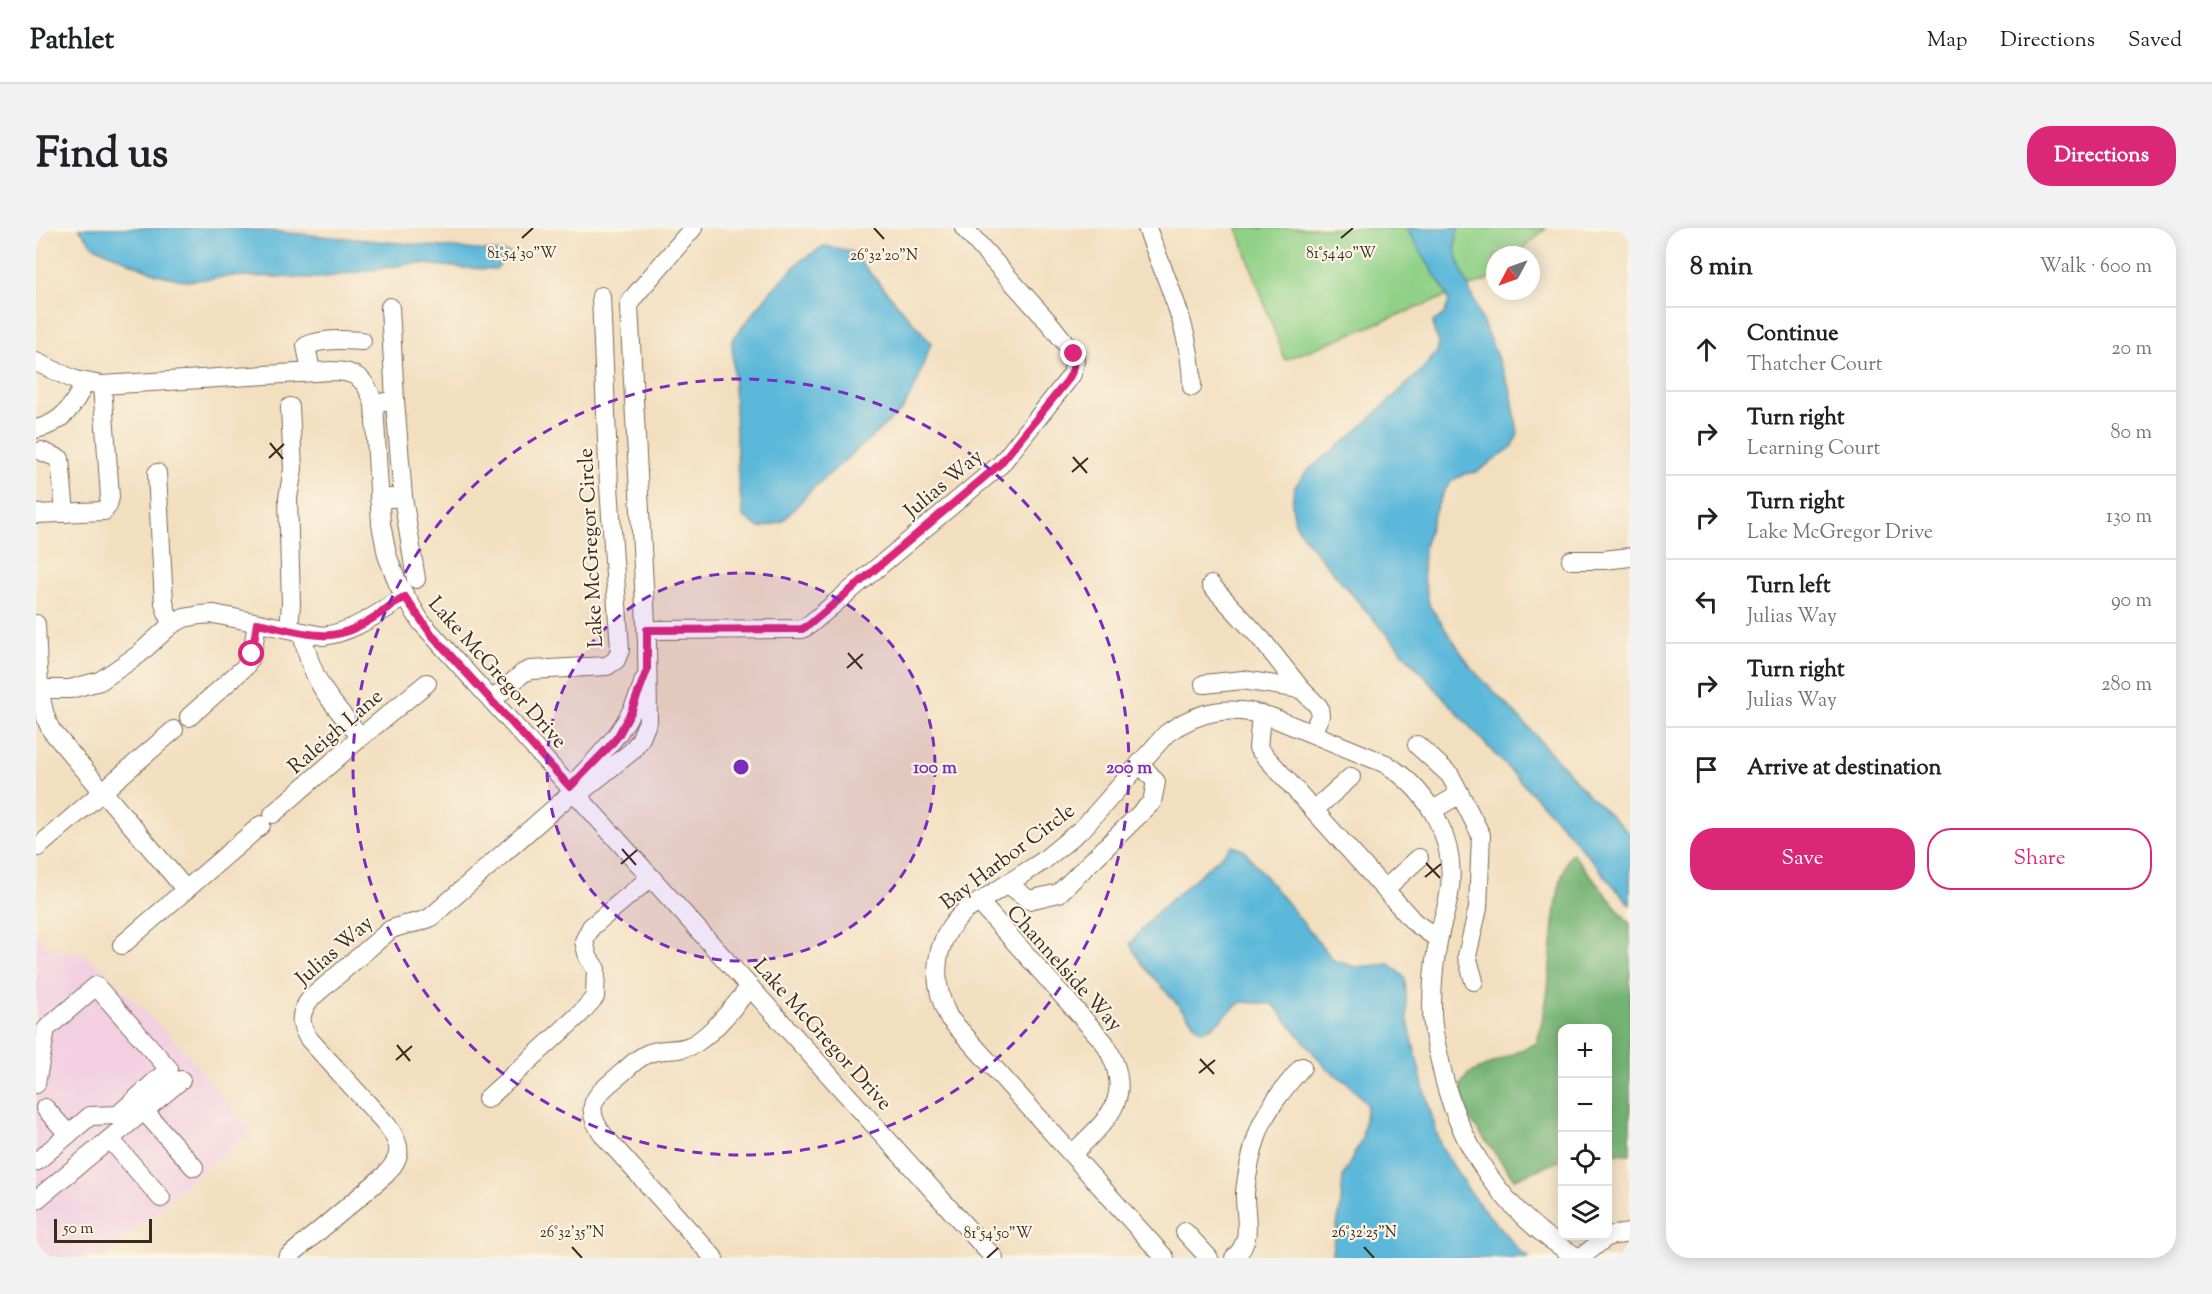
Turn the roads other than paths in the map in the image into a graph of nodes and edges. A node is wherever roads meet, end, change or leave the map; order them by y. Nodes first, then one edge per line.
1 (693, 228) edge
2 (964, 228) edge
3 (1147, 228) edge
4 (601, 296) dead end
5 (390, 307) dead end
6 (362, 341) dead end
7 (36, 362) edge
8 (311, 372) junction
9 (93, 384) junction
10 (1192, 387) dead end
11 (395, 401) junction
12 (374, 404) junction
13 (290, 407) dead end
14 (37, 429) edge
15 (39, 453) edge
16 (157, 474) dead end
17 (403, 498) junction
18 (380, 499) junction
19 (65, 513) junction
20 (36, 514) edge
21 (1630, 556) edge
22 (1571, 560) dead end
23 (416, 579) dead end
24 (1211, 585) dead end
25 (405, 597) junction
26 (257, 623) junction
27 (36, 624) edge
28 (171, 625) junction
29 (647, 630) junction
30 (295, 631) junction
31 (427, 683) dead end
32 (1204, 684) dead end
33 (38, 689) edge
34 (1301, 689) junction
35 (492, 700) junction
36 (1261, 714) junction
37 (189, 717) dead end
38 (174, 730) dead end
39 (1312, 733) junction
40 (361, 737) junction
41 (1417, 745) dead end
42 (1140, 763) junction
43 (1351, 777) dead end
44 (574, 791) junction
45 (103, 792) junction
46 (1460, 794) junction
47 (1314, 810) junction
48 (1433, 810) junction
49 (38, 847) dead end
50 (1419, 858) dead end
51 (651, 877) junction
52 (1008, 884) junction
53 (1385, 889) junction
54 (186, 890) junction
55 (979, 902) junction
56 (1438, 939) junction
57 (122, 945) dead end
58 (1474, 981) dead end
59 (750, 987) junction
60 (1302, 1067) dead end
61 (182, 1080) dead end
62 (36, 1084) edge
63 (487, 1099) dead end
64 (39, 1106) edge
65 (144, 1111) junction
66 (68, 1134) junction
67 (110, 1139) junction
68 (1072, 1154) junction
69 (36, 1162) edge
70 (194, 1167) dead end
71 (161, 1198) dead end
72 (36, 1200) edge
73 (1185, 1232) dead end
74 (1630, 1233) edge
75 (287, 1258) edge
76 (714, 1258) edge
77 (994, 1258) edge
78 (1165, 1258) edge
79 (1209, 1258) edge
80 (1234, 1258) edge
81 (1580, 1258) edge

1 - 29 street, Julias Way
2 - 29 street, Julias Way
3 - 10 street
4 - 35 street, Lake McGregor Circle
5 - 11 street
6 - 8 street
7 - 9 street
8 - 9 street, Lake McGregor Drive
8 - 12 street, Lake McGregor Drive
9 - 14 street
9 - 19 street
11 - 12 street
11 - 17 street
12 - 18 street, Lake McGregor Drive
13 - 30 street
14 - 15 street
15 - 19 street
16 - 28 street
17 - 18 street
17 - 23 street
18 - 25 street, Lake McGregor Drive
19 - 20 street
21 - 22 street
24 - 34 street
25 - 30 street
25 - 35 street, Lake McGregor Drive
26 - 28 street
26 - 30 street
26 - 37 street
27 - 33 street
28 - 33 street
29 - 44 street, Julias Way
30 - 40 street
31 - 40 street, Raleigh Lane
32 - 34 street
33 - 45 street
34 - 39 street
35 - 44 street, Lake McGregor Drive
36 - 39 street, Bay Harbor Circle
36 - 42 street, Bay Harbor Circle
36 - 47 street
38 - 45 street
39 - 48 street, Bay Harbor Circle
40 - 54 street, Raleigh Lane
41 - 46 street
42 - 52 street, Bay Harbor Circle
42 - 52 street
43 - 47 street
44 - 51 street, Lake McGregor Drive
44 - 75 street, Julias Way
45 - 49 street
45 - 54 street
46 - 48 street
46 - 58 street
47 - 53 street
48 - 56 street, Bay Harbor Circle
50 - 53 street
51 - 59 street, Lake McGregor Drive
51 - 63 street
52 - 55 street, Bay Harbor Circle
53 - 56 street
54 - 57 street, Raleigh Lane
55 - 68 street, Bay Harbor Circle
55 - 68 street, Channelside Way
56 - 81 street, Bay Harbor Circle
59 - 76 street
59 - 77 street, Lake McGregor Drive
60 - 80 street
61 - 65 street
62 - 66 street
64 - 66 street
65 - 67 street
65 - 70 street
66 - 69 street
67 - 71 street
67 - 72 street
68 - 78 street, Bay Harbor Circle
73 - 79 street
74 - 81 street

